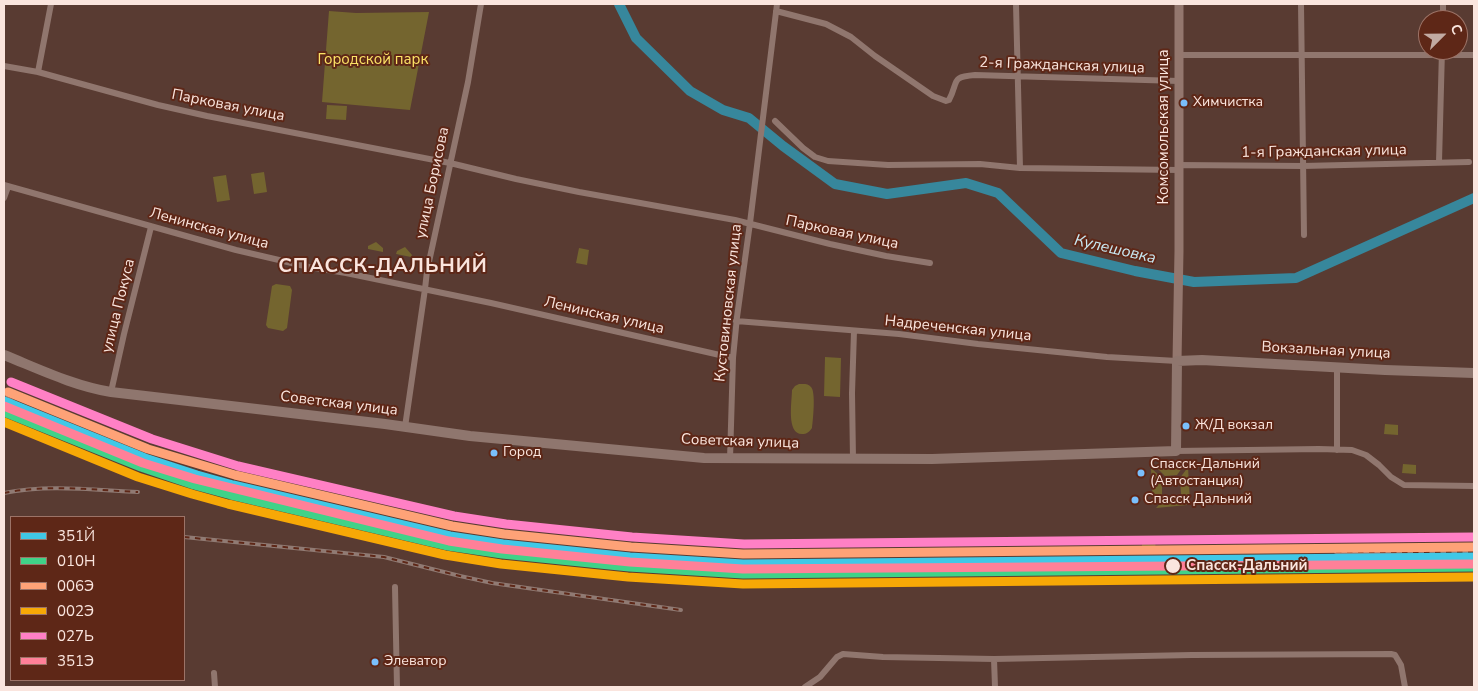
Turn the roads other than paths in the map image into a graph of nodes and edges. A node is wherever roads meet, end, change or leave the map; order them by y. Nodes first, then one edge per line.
1 (51, 4) edge
2 (482, 4) edge
3 (1016, 4) edge
4 (1180, 4) edge
5 (1300, 4) edge
6 (776, 7) edge
7 (1418, 53) edge
8 (1180, 55) junction
9 (1300, 55) junction
10 (1442, 60) edge
11 (4, 66) edge
12 (38, 72) junction
13 (1017, 77) junction
14 (1179, 82) junction
15 (775, 121) dead end
16 (1439, 162) junction
17 (1469, 162) dead end
18 (450, 163) junction
19 (1302, 166) junction
20 (1179, 167) junction
21 (1020, 168) junction
22 (6, 186) edge
23 (4, 198) edge
24 (750, 224) junction
25 (151, 227) junction
26 (1304, 235) dead end
27 (930, 264) dead end
28 (425, 289) junction
29 (736, 321) junction
30 (854, 331) junction
31 (4, 355) edge
32 (732, 358) junction
33 (1176, 361) junction
34 (1337, 367) junction
35 (1474, 373) edge
36 (111, 392) junction
37 (405, 427) junction
38 (1337, 450) junction
39 (1176, 452) junction
40 (730, 459) junction
41 (853, 459) junction
42 (1474, 486) edge
43 (395, 587) dead end
44 (994, 659) junction
45 (214, 673) dead end
46 (215, 687) edge
47 (397, 687) edge
48 (805, 687) edge
49 (994, 687) edge
50 (1405, 687) edge

1 - 12 street
2 - 18 street, улица Борисова
3 - 13 street
4 - 8 main road, Комсомольская улица
5 - 9 street
6 - 13 street, 2-я Гражданская улица
6 - 24 street, Кустовиновская улица
7 - 9 street
8 - 9 street
8 - 14 main road, Комсомольская улица
9 - 19 street
10 - 16 street
11 - 12 street, Парковая улица
12 - 18 street, Парковая улица
13 - 14 street, 2-я Гражданская улица
13 - 21 street
14 - 20 main road, Комсомольская улица
15 - 21 street, 1-я Гражданская улица
16 - 17 street, 1-я Гражданская улица
16 - 19 street, 1-я Гражданская улица
18 - 24 street, Парковая улица
18 - 28 street, улица Борисова
19 - 20 street, 1-я Гражданская улица
19 - 26 street
20 - 21 street, 1-я Гражданская улица
20 - 33 main road, Комсомольская улица
22 - 23 street
22 - 25 street, Ленинская улица
24 - 27 street, Парковая улица
24 - 29 street, Кустовиновская улица
25 - 28 street, Ленинская улица
25 - 36 street, улица Покуса
28 - 32 street, Ленинская улица
28 - 37 street, улица Борисова
29 - 30 street, Надреченская улица
29 - 32 street, Кустовиновская улица
30 - 33 street, Надреченская улица
30 - 41 street
31 - 36 main road, Советская улица
32 - 40 street, Кустовиновская улица
33 - 34 main road, Вокзальная улица
33 - 39 main road
34 - 35 main road, Вокзальная улица
34 - 38 street
36 - 37 main road, Советская улица
37 - 40 main road, Советская улица
38 - 39 street, Советская улица
38 - 42 street, Советская улица
39 - 41 main road, Советская улица
40 - 41 main road, Советская улица
43 - 47 street
44 - 48 street
44 - 49 street
44 - 50 street
45 - 46 street

